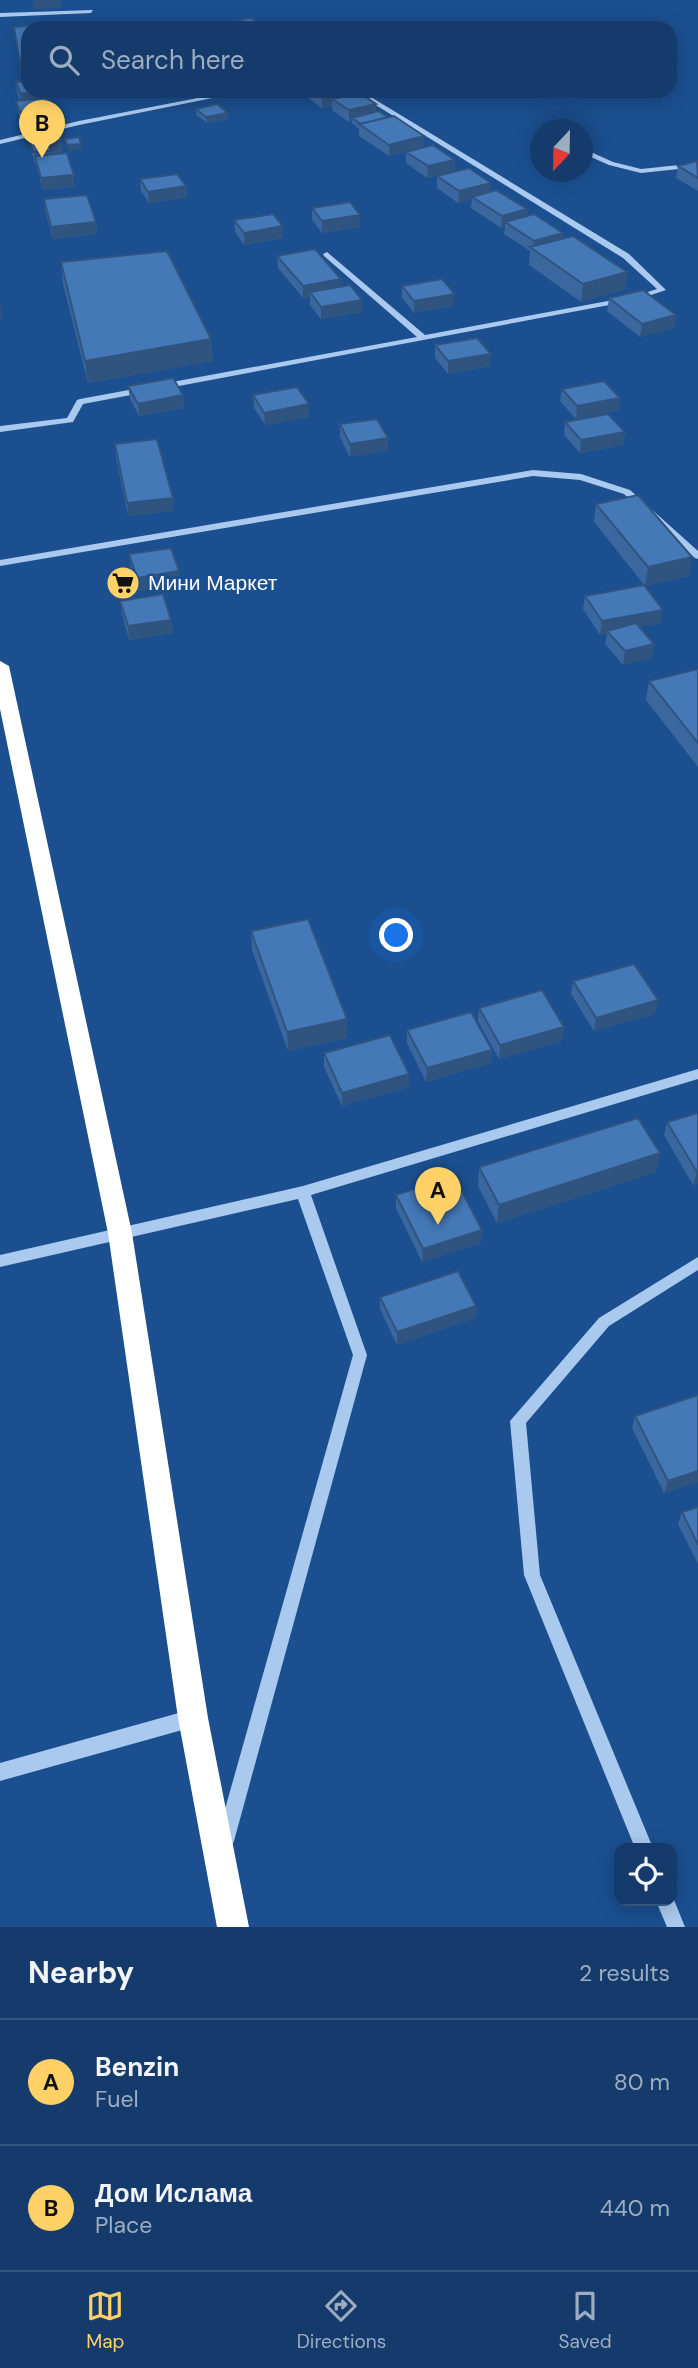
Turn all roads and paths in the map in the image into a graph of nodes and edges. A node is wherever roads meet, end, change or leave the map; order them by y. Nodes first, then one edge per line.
1 (91, 11) dead end
2 (0, 15) edge
3 (208, 98) edge
4 (367, 98) edge
5 (0, 142) edge
6 (593, 155) edge
7 (698, 165) edge
8 (327, 254) dead end
9 (422, 338) junction
10 (0, 429) edge
11 (698, 555) edge
12 (0, 563) edge
13 (0, 666) edge
14 (698, 1074) edge
15 (303, 1192) junction
16 (120, 1233) junction
17 (0, 1261) edge
18 (698, 1263) edge
19 (193, 1718) junction
20 (0, 1772) edge
21 (642, 1843) edge
22 (220, 1858) junction
23 (668, 1906) edge
24 (233, 1927) edge
25 (676, 1927) edge

1 - 2 street
3 - 5 street
4 - 9 street
6 - 7 street
8 - 9 street
9 - 10 street
11 - 12 street
13 - 16 highway
14 - 15 street
15 - 16 street
15 - 22 street
16 - 17 street
16 - 19 highway
18 - 21 street
19 - 20 street
19 - 22 highway
22 - 24 highway
23 - 25 street

